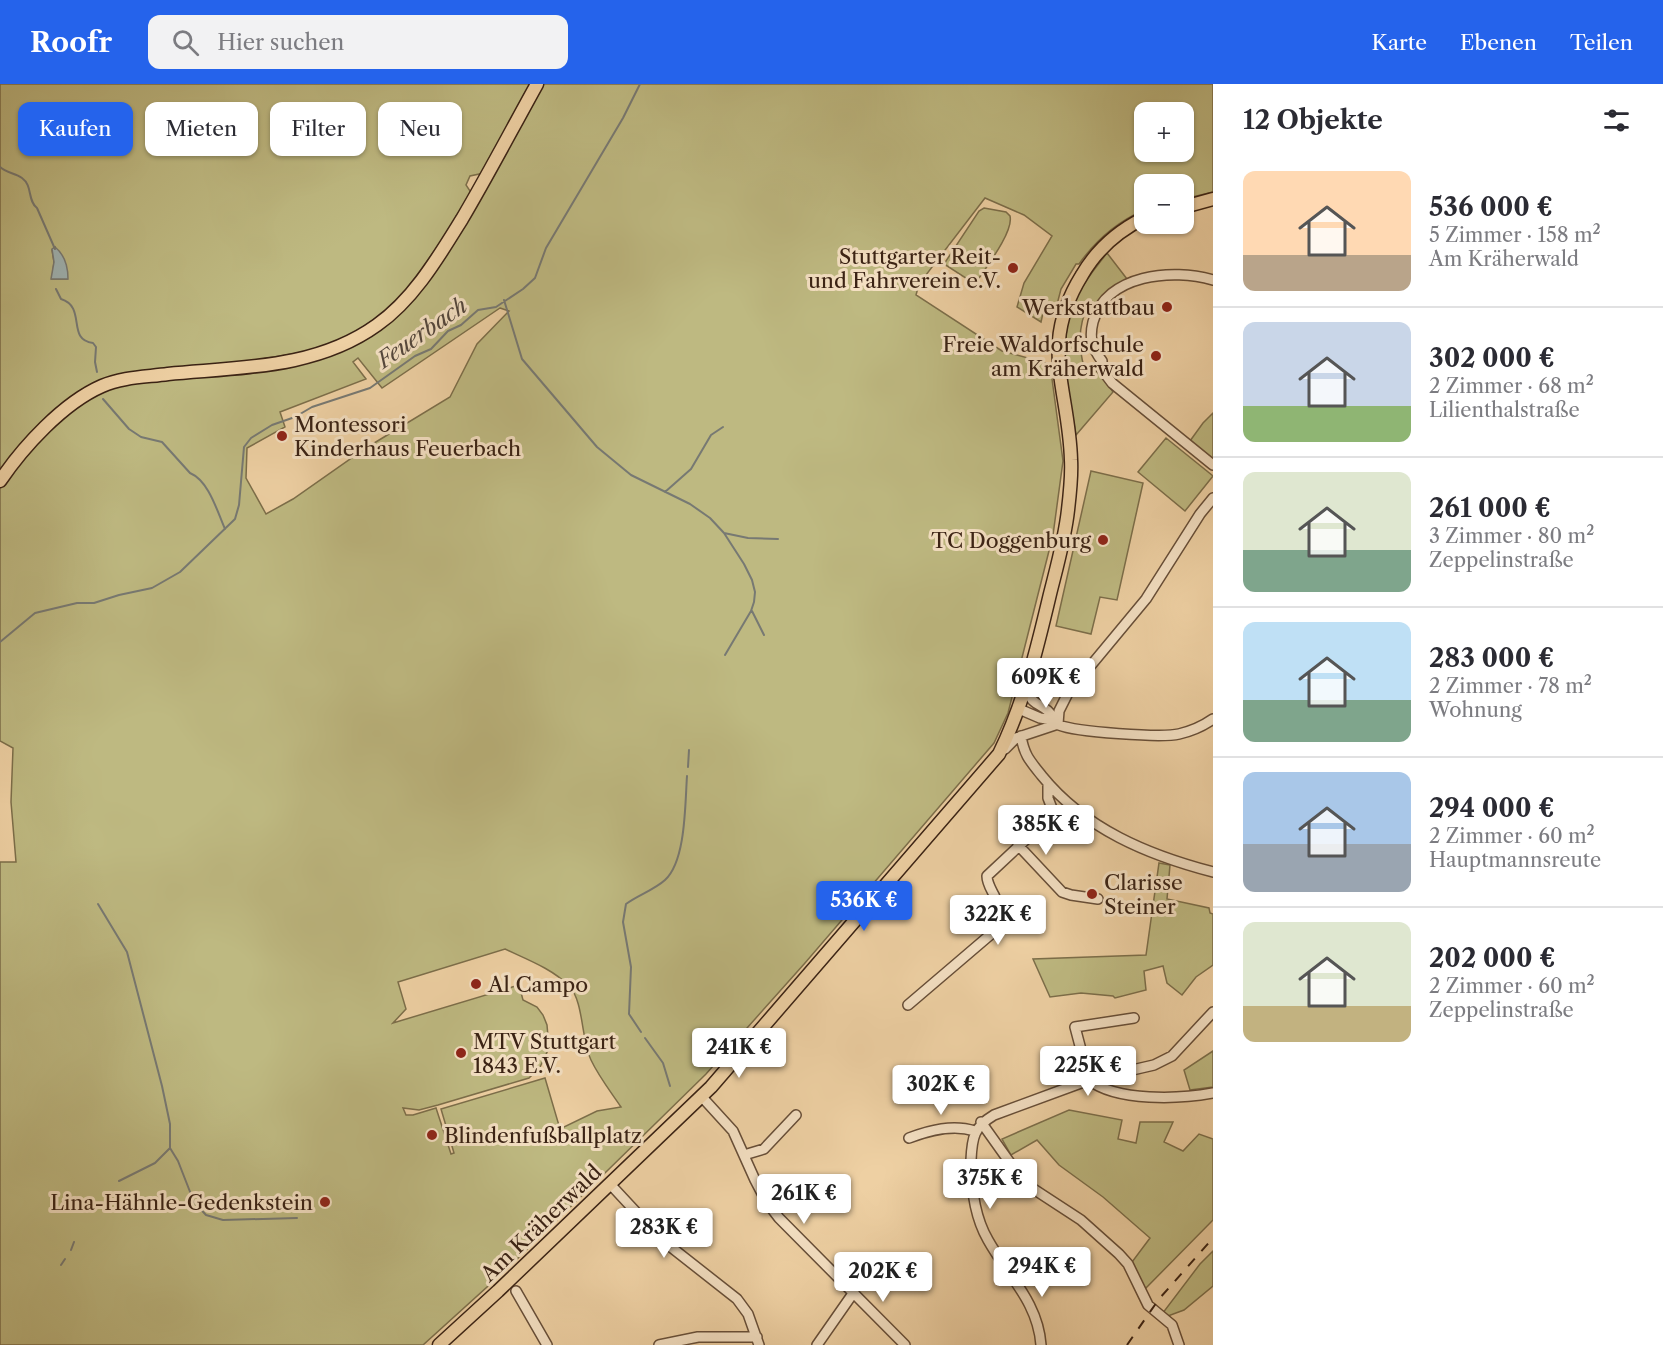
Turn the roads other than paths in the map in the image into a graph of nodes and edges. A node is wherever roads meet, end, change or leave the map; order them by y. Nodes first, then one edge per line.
1 (537, 84) edge
2 (1213, 200) edge
3 (1194, 205) edge
4 (1134, 224) edge
5 (1213, 280) edge
6 (1213, 465) edge
7 (0, 481) edge
8 (1213, 498) edge
9 (1028, 681) junction
10 (1019, 709) junction
11 (1213, 719) edge
12 (1055, 722) junction
13 (1013, 726) junction
14 (1021, 736) junction
15 (1000, 752) junction
16 (1048, 783) junction
17 (1018, 846) junction
18 (1213, 872) edge
19 (1098, 899) dead end
20 (908, 1005) dead end
21 (1213, 1012) edge
22 (1134, 1018) dead end
23 (1089, 1080) junction
24 (1213, 1093) edge
25 (702, 1097) junction
26 (796, 1115) dead end
27 (978, 1126) junction
28 (909, 1138) dead end
29 (744, 1155) junction
30 (610, 1184) junction
31 (516, 1291) dead end
32 (854, 1292) junction
33 (758, 1341) edge
34 (439, 1345) edge
35 (547, 1345) edge
36 (659, 1345) edge
37 (817, 1345) edge
38 (905, 1345) edge
39 (1041, 1345) edge
40 (1179, 1345) edge

1 - 7 main road
2 - 3 main road
4 - 9 main road, Am Kräherwald
5 - 6 street
8 - 12 street
9 - 10 main road, Am Kräherwald
9 - 12 street
10 - 12 street
10 - 13 main road, Am Kräherwald
11 - 12 street
12 - 14 street
13 - 14 street
13 - 15 main road, Am Kräherwald
14 - 15 street
14 - 16 street
15 - 25 main road, Am Kräherwald
16 - 17 street
16 - 18 street
17 - 19 street
17 - 20 street
21 - 23 street
22 - 23 street
23 - 24 street
23 - 27 street
25 - 29 street
25 - 30 main road, Am Kräherwald
26 - 29 street
27 - 28 street
27 - 39 street
27 - 40 street
29 - 32 street
30 - 33 street
30 - 34 main road, Am Kräherwald
31 - 35 street
32 - 37 street
32 - 38 street
33 - 36 street

